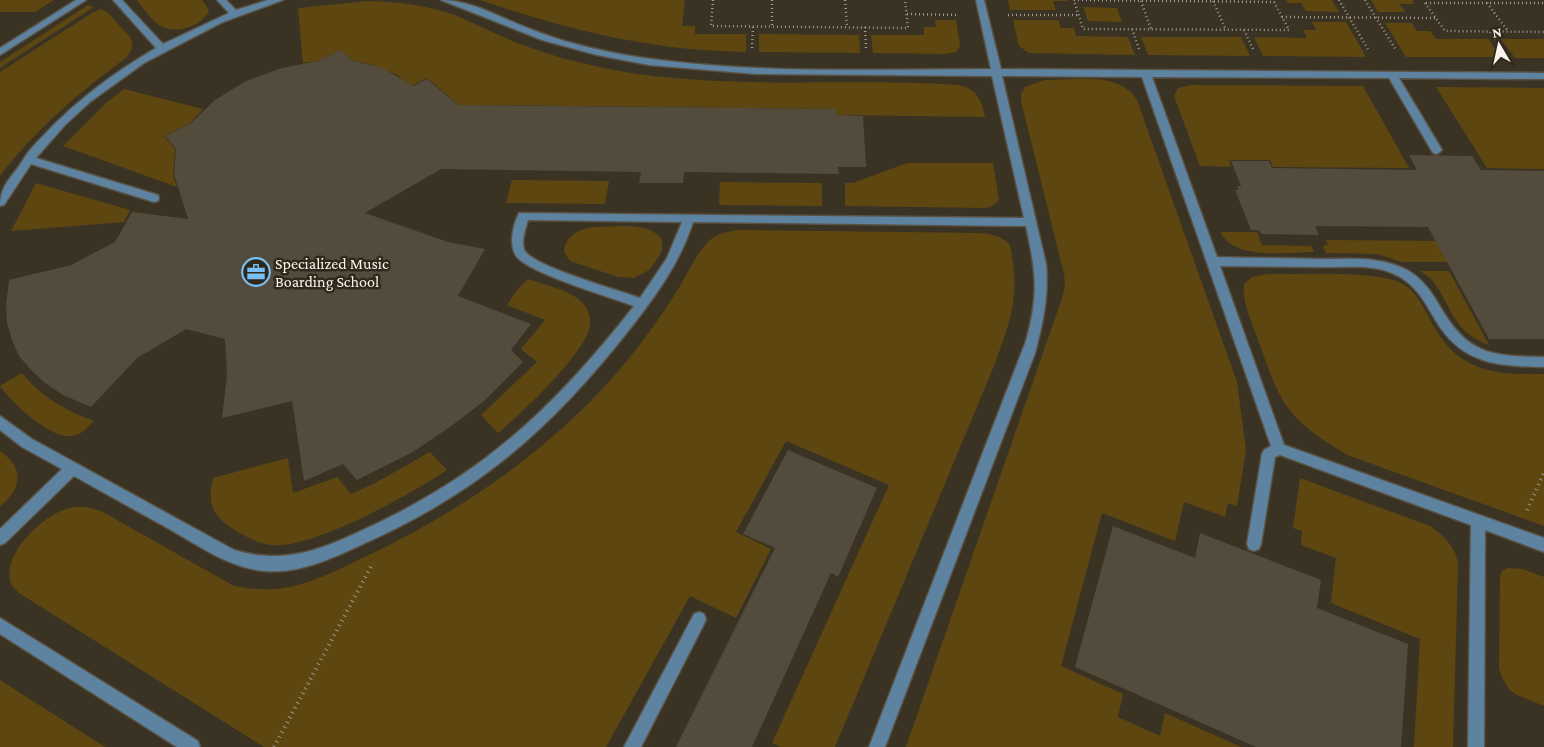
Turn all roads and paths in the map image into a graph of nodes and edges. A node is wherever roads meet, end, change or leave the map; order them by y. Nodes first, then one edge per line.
1 (82, 0) edge
2 (116, 0) edge
3 (221, 0) edge
4 (279, 0) edge
5 (446, 0) edge
6 (713, 0) edge
7 (772, 0) edge
8 (845, 0) edge
9 (905, 0) edge
10 (980, 0) edge
11 (1339, 0) edge
12 (1365, 0) edge
13 (1141, 1) edge
14 (1213, 1) junction
15 (1487, 3) junction
16 (1544, 4) edge
17 (235, 14) junction
18 (907, 14) junction
19 (962, 15) dead end
20 (1005, 15) dead end
21 (1079, 15) junction
22 (1282, 17) junction
23 (1349, 17) junction
24 (1375, 17) junction
25 (1436, 18) junction
26 (753, 26) junction
27 (772, 27) junction
28 (847, 27) junction
29 (865, 28) junction
30 (1132, 29) junction
31 (1151, 29) junction
32 (1226, 30) junction
33 (1244, 30) junction
34 (1489, 32) junction
35 (1508, 32) junction
36 (1544, 32) edge
37 (161, 48) junction
38 (0, 52) edge
39 (752, 52) dead end
40 (866, 53) dead end
41 (1141, 55) dead end
42 (1256, 56) dead end
43 (1372, 56) dead end
44 (1399, 56) dead end
45 (1508, 57) dead end
46 (996, 72) junction
47 (1146, 73) junction
48 (1392, 75) junction
49 (1544, 76) edge
50 (1437, 150) dead end
51 (28, 158) junction
52 (154, 198) dead end
53 (0, 202) edge
54 (689, 218) junction
55 (1031, 222) junction
56 (1212, 261) junction
57 (643, 304) junction
58 (1544, 362) edge
59 (0, 422) edge
60 (1279, 449) junction
61 (72, 468) junction
62 (1544, 472) edge
63 (1478, 522) junction
64 (388, 526) junction
65 (1516, 535) junction
66 (0, 538) edge
67 (1254, 544) dead end
68 (1544, 545) edge
69 (699, 619) dead end
70 (0, 625) edge
71 (192, 747) edge
72 (274, 747) edge
73 (632, 747) edge
74 (877, 747) edge
75 (1476, 747) edge

1 - 38 street
2 - 37 street
3 - 17 street
4 - 17 street
5 - 46 street
6 - 26 path
7 - 27 path
8 - 28 path
9 - 18 path
10 - 46 street
11 - 23 path
12 - 24 path
13 - 14 path
13 - 21 path
13 - 31 path
14 - 22 path
14 - 32 path
15 - 16 path
15 - 25 path
15 - 35 path
17 - 37 street
18 - 19 path
18 - 29 path
20 - 21 path
21 - 30 path
22 - 23 path
22 - 33 path
23 - 24 path
23 - 43 path
24 - 25 path
24 - 44 path
25 - 34 path
26 - 27 path
26 - 39 path
27 - 28 path
28 - 29 path
29 - 40 path
30 - 31 path
30 - 41 path
31 - 32 path
32 - 33 path
33 - 42 path
34 - 35 path
34 - 45 path
35 - 36 path
37 - 51 street
46 - 47 street
46 - 55 street
47 - 48 street
47 - 56 street
48 - 49 street
48 - 50 street
51 - 52 street
51 - 53 street
54 - 55 street
54 - 57 street
54 - 57 street
55 - 74 street
56 - 58 street
56 - 60 street
57 - 64 street
59 - 61 street
60 - 63 street
60 - 67 street
61 - 64 street
61 - 66 street
62 - 65 path
63 - 65 street
63 - 75 street
64 - 72 path
65 - 68 street
69 - 73 street
70 - 71 street

